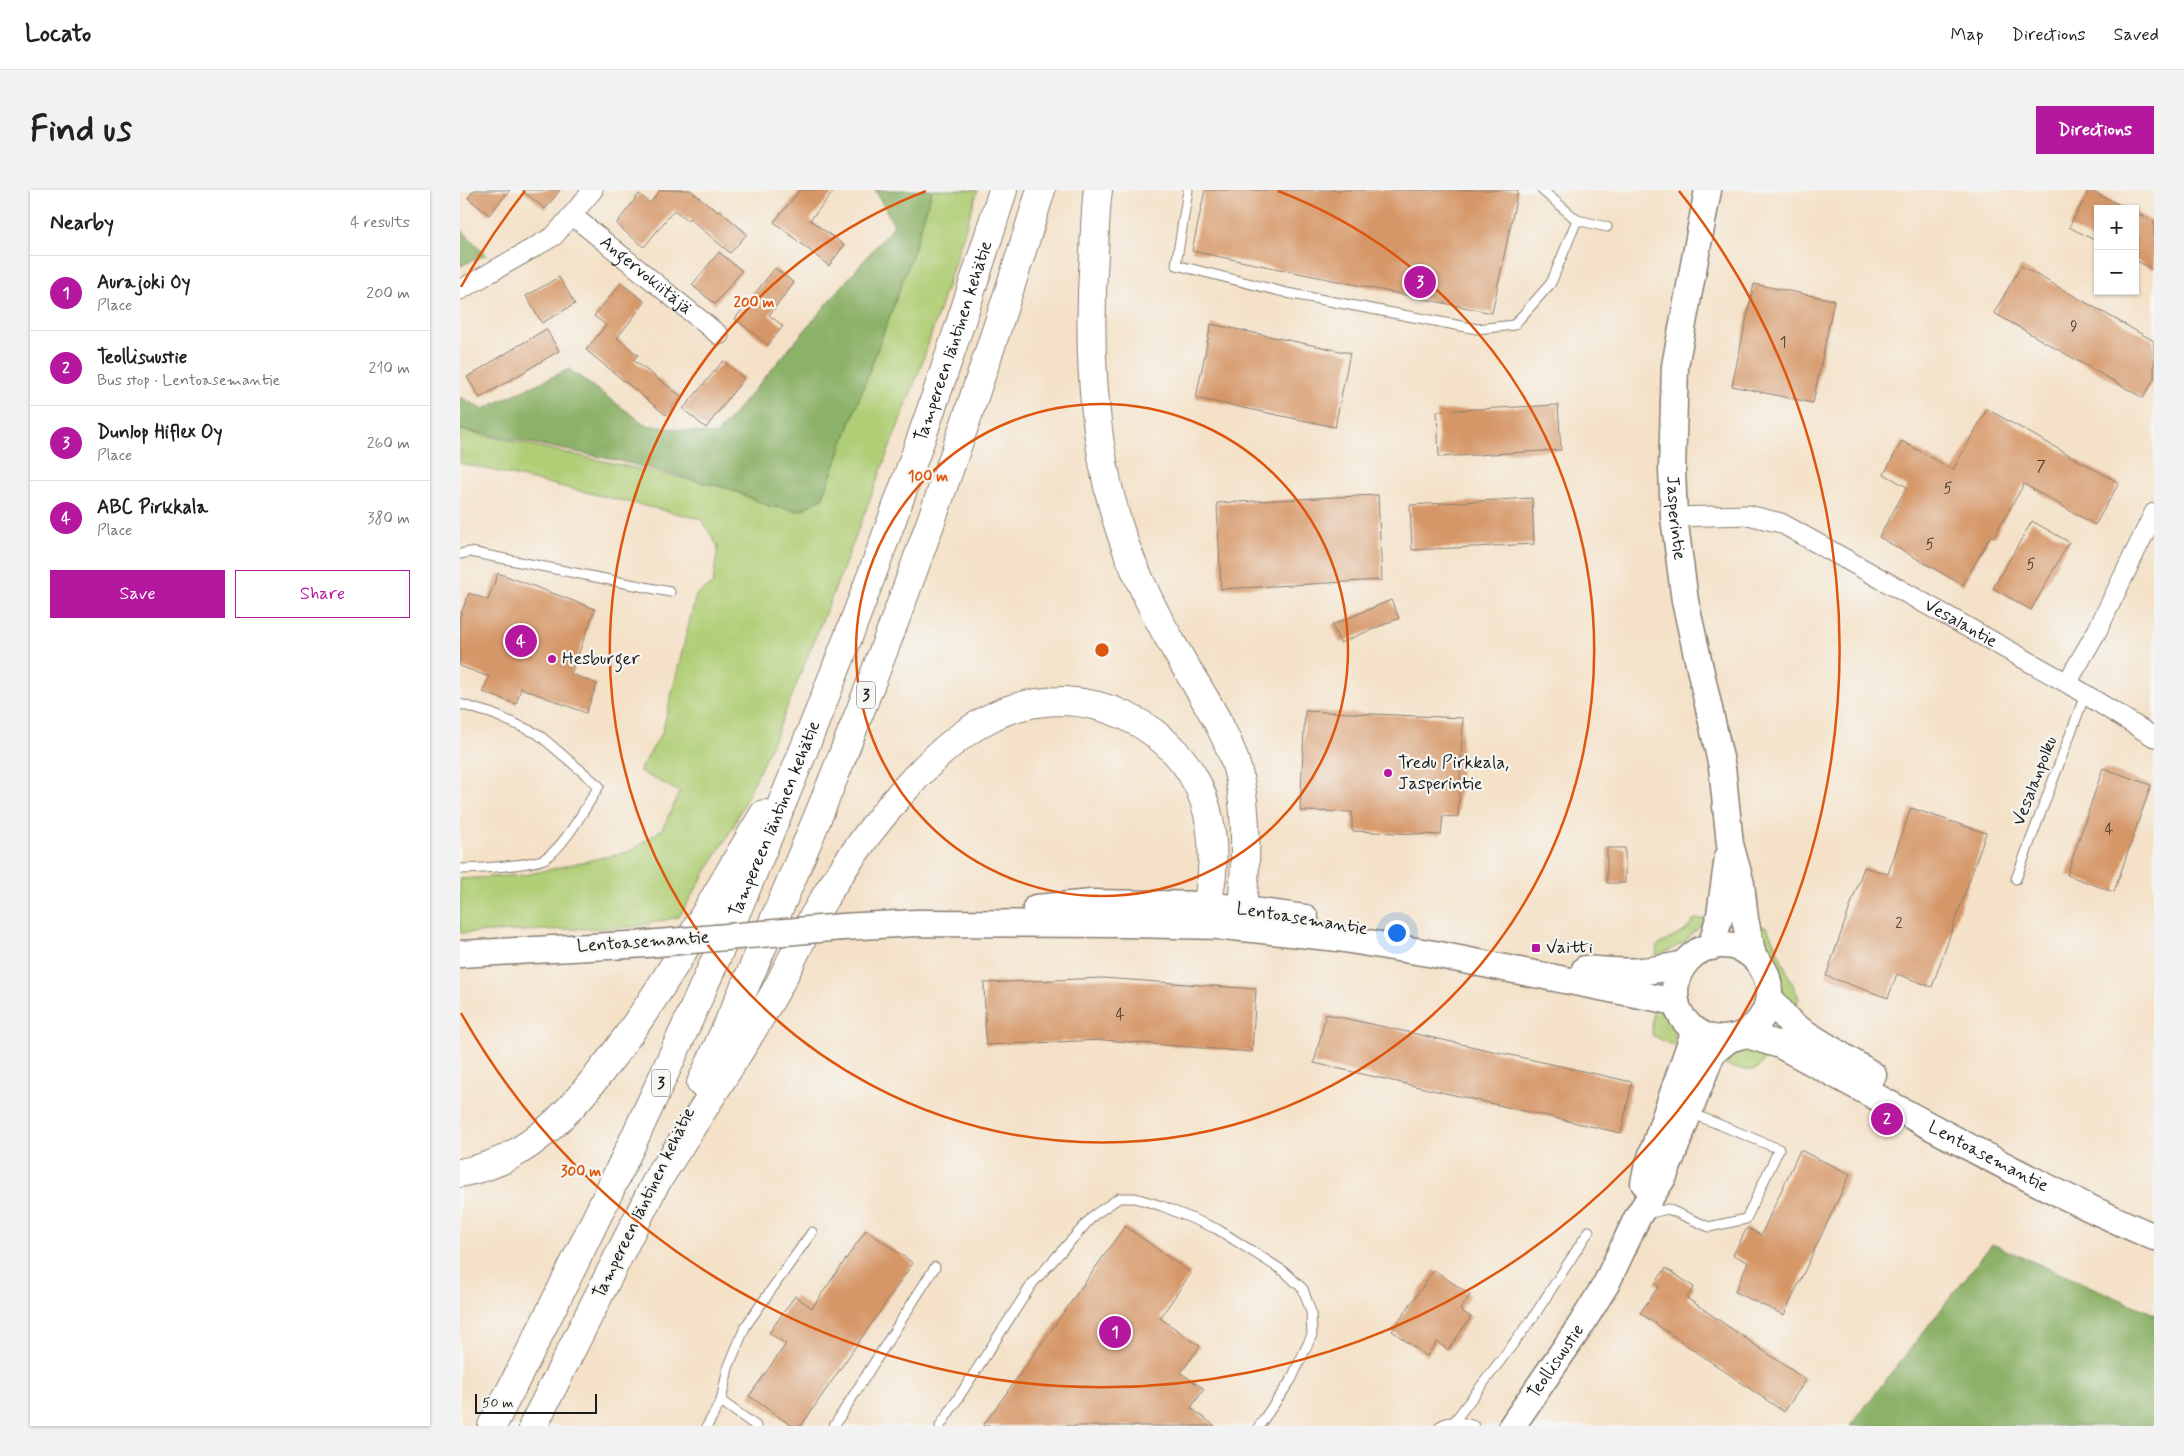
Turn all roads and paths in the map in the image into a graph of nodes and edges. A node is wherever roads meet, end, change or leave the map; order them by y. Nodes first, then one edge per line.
1 (593, 190) edge
2 (1003, 190) edge
3 (1041, 190) edge
4 (1098, 190) edge
5 (1188, 190) edge
6 (1542, 190) edge
7 (1708, 190) edge
8 (573, 216) junction
9 (1577, 220) junction
10 (1607, 227) dead end
11 (460, 290) edge
12 (719, 334) dead end
13 (2154, 513) edge
14 (1674, 517) junction
15 (460, 554) edge
16 (670, 592) dead end
17 (2067, 683) junction
18 (2085, 695) junction
19 (460, 704) edge
20 (813, 731) junction
21 (2154, 737) edge
22 (1730, 844) junction
23 (460, 869) edge
24 (2016, 879) dead end
25 (1225, 913) junction
26 (1711, 946) junction
27 (460, 954) edge
28 (1753, 956) junction
29 (1684, 964) junction
30 (1769, 997) junction
31 (1676, 1002) junction
32 (1695, 1030) junction
33 (1737, 1036) junction
34 (1688, 1112) junction
35 (460, 1172) edge
36 (654, 1186) junction
37 (1638, 1216) junction
38 (2154, 1227) edge
39 (1589, 1231) dead end
40 (812, 1232) dead end
41 (2154, 1237) edge
42 (935, 1267) dead end
43 (721, 1402) junction
44 (1453, 1422) junction
45 (492, 1426) edge
46 (533, 1426) edge
47 (707, 1426) edge
48 (756, 1426) edge
49 (834, 1426) edge
50 (940, 1426) edge
51 (1259, 1426) edge
52 (1440, 1426) edge
53 (1474, 1426) edge
54 (1512, 1426) edge

1 - 8 street
2 - 20 highway, Tampereen läntinen kehätie / 3
3 - 36 highway, Tampereen läntinen kehätie / 3
4 - 25 highway
5 - 9 lane
6 - 9 lane
7 - 14 main road, Jasperintie
8 - 11 street
8 - 12 street, Angervokiitäjä
9 - 10 lane
13 - 17 street
14 - 17 street, Vesalantie
14 - 22 main road, Jasperintie
15 - 16 lane
17 - 18 street, Vesalantie
18 - 21 street, Vesalantie
18 - 24 lane, Vesalanpolku
19 - 23 lane
20 - 35 highway
20 - 45 highway, Tampereen läntinen kehätie / 3
22 - 26 main road, Jasperintie
22 - 28 main road, Jasperintie
25 - 27 main road, Lentoasemantie, bridge
25 - 29 main road, Lentoasemantie
25 - 31 main road, Lentoasemantie
25 - 36 highway
26 - 28 main road
26 - 29 main road
28 - 30 main road
29 - 31 main road
30 - 33 main road
30 - 38 main road, Lentoasemantie
31 - 32 main road
32 - 33 main road
32 - 37 main road, Teollisuustie
33 - 34 main road, Teollisuustie
33 - 41 main road, Lentoasemantie
34 - 37 main road, Teollisuustie
34 - 37 lane
36 - 46 highway, Tampereen läntinen kehätie / 3
37 - 54 main road, Teollisuustie
39 - 44 lane
40 - 43 lane
42 - 49 lane
43 - 47 lane
43 - 48 lane
44 - 52 lane
44 - 53 lane
50 - 51 lane

